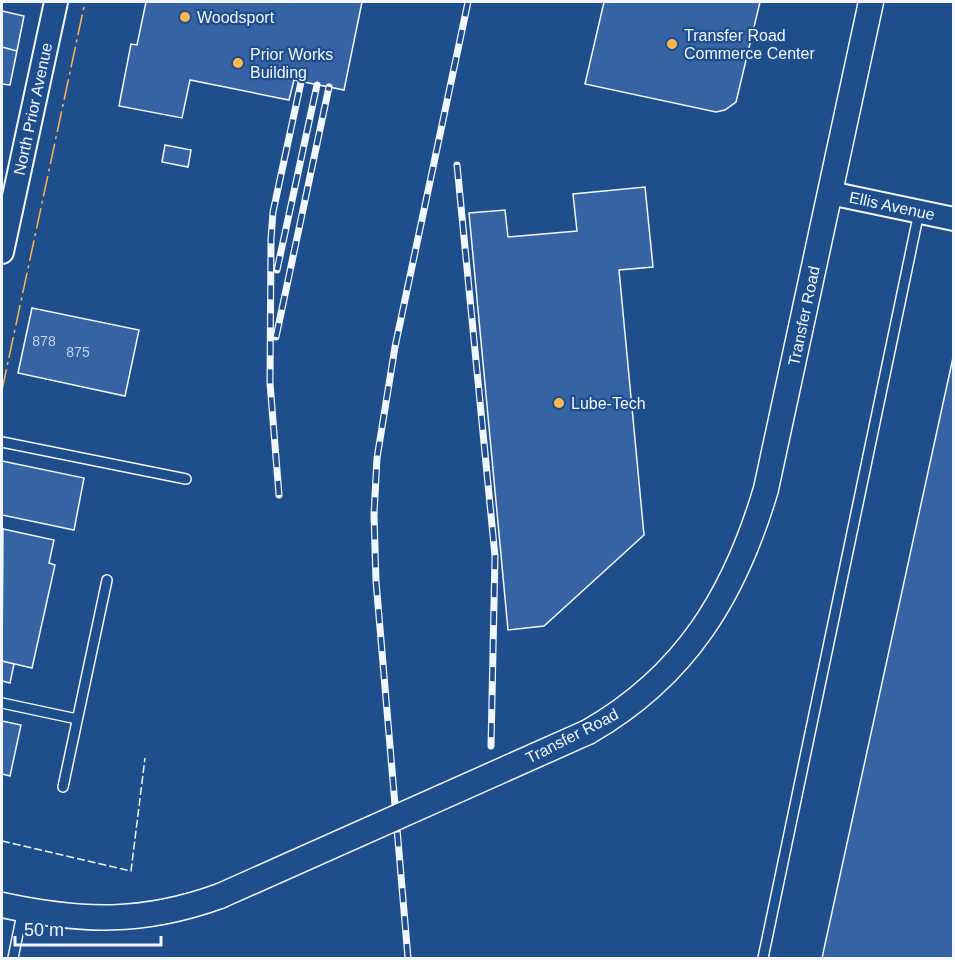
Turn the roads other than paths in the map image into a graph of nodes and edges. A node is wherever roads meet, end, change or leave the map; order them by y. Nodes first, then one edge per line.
1 (56, 2) edge
2 (871, 2) edge
3 (830, 193) junction
4 (919, 212) junction
5 (954, 219) edge
6 (2, 252) edge
7 (2, 442) edge
8 (186, 479) dead end
9 (107, 580) dead end
10 (2, 703) edge
11 (77, 719) junction
12 (63, 787) dead end
13 (12, 907) edge
14 (14, 958) edge
15 (763, 958) edge

1 - 6 street, North Prior Avenue
2 - 3 main road, Transfer Road
3 - 4 street, Ellis Avenue
3 - 13 main road, Transfer Road, bridge
4 - 5 street, Ellis Avenue
4 - 15 lane
7 - 8 lane
9 - 11 lane
10 - 11 lane
11 - 12 lane
13 - 14 lane

